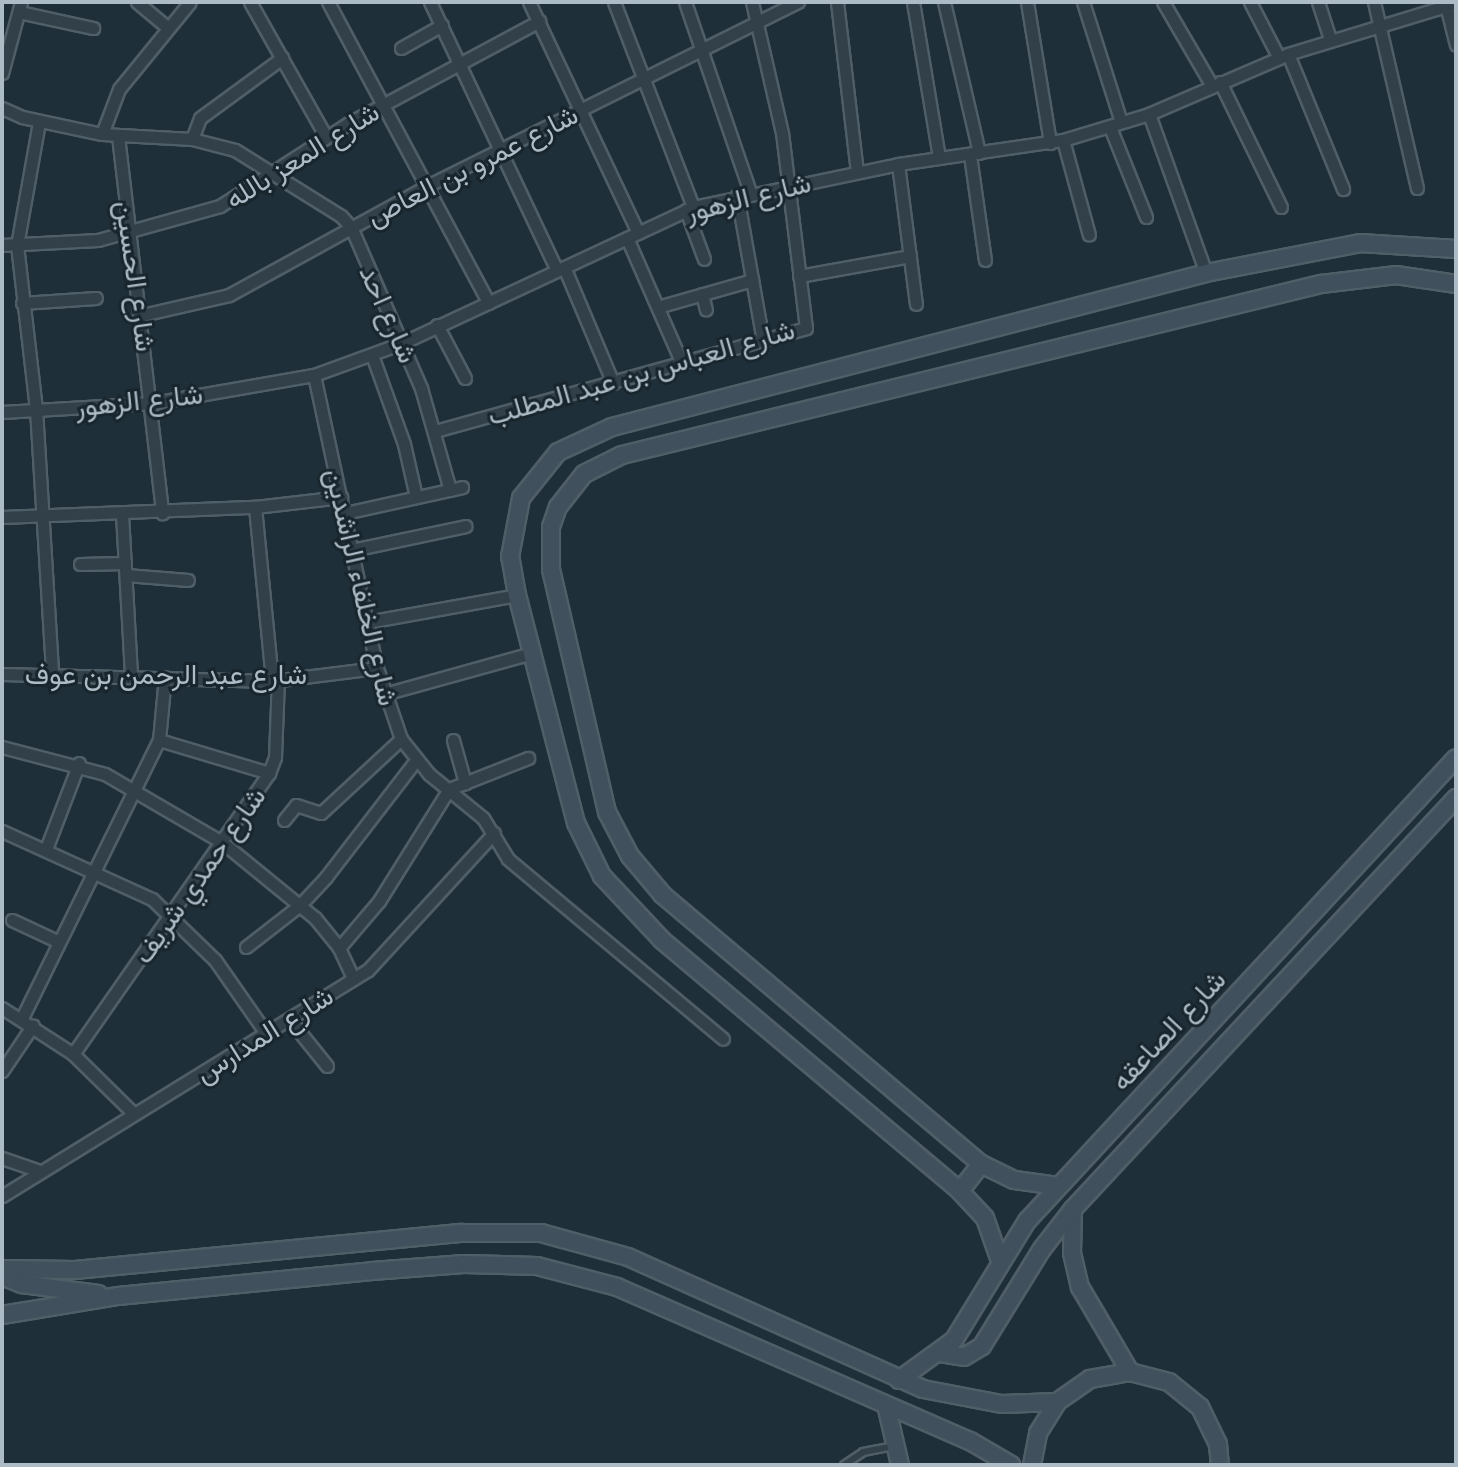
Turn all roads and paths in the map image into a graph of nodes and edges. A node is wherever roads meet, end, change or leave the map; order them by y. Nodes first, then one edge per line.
1 (137, 2) edge
2 (190, 2) edge
3 (250, 2) edge
4 (328, 2) edge
5 (430, 2) edge
6 (529, 2) edge
7 (614, 2) edge
8 (685, 2) edge
9 (752, 2) edge
10 (798, 2) edge
11 (837, 2) edge
12 (913, 2) edge
13 (944, 2) edge
14 (1027, 2) edge
15 (1083, 2) edge
16 (1163, 2) edge
17 (1250, 2) edge
18 (1318, 2) edge
19 (1374, 2) edge
20 (1451, 4) edge
21 (19, 10) edge
22 (2, 12) edge
23 (539, 21) junction
24 (758, 22) junction
25 (1379, 23) junction
26 (442, 25) junction
27 (167, 27) junction
28 (93, 28) dead end
29 (1330, 39) junction
30 (1456, 45) edge
31 (401, 48) dead end
32 (704, 48) junction
33 (1284, 56) junction
34 (282, 58) junction
35 (460, 62) junction
36 (2, 73) edge
37 (644, 78) junction
38 (1216, 84) junction
39 (385, 103) junction
40 (2, 108) edge
41 (581, 110) junction
42 (1149, 114) junction
43 (39, 122) junction
44 (1116, 124) junction
45 (102, 134) junction
46 (118, 136) junction
47 (326, 137) junction
48 (192, 139) junction
49 (1056, 141) junction
50 (502, 149) junction
51 (975, 154) junction
52 (939, 158) junction
53 (898, 164) junction
54 (278, 172) junction
55 (857, 172) junction
56 (429, 185) junction
57 (786, 185) junction
58 (1417, 188) dead end
59 (1343, 189) dead end
60 (750, 192) junction
61 (737, 195) junction
62 (1281, 207) dead end
63 (689, 208) junction
64 (1146, 217) dead end
65 (351, 227) junction
66 (131, 234) junction
67 (632, 235) junction
68 (1089, 235) dead end
69 (2, 245) edge
70 (17, 245) junction
71 (1456, 249) edge
72 (910, 256) junction
73 (704, 259) dead end
74 (985, 260) dead end
75 (560, 269) junction
76 (1206, 273) junction
77 (799, 276) junction
78 (752, 280) junction
79 (1456, 284) edge
80 (702, 294) junction
81 (96, 298) dead end
82 (22, 303) junction
83 (489, 303) junction
84 (916, 304) dead end
85 (661, 306) junction
86 (706, 310) dead end
87 (142, 315) junction
88 (437, 325) junction
89 (763, 341) junction
90 (402, 343) junction
91 (372, 355) junction
92 (682, 363) junction
93 (314, 375) junction
94 (465, 378) dead end
95 (613, 383) junction
96 (153, 403) junction
97 (36, 409) junction
98 (2, 412) edge
99 (435, 431) junction
100 (341, 497) junction
101 (416, 497) junction
102 (255, 507) junction
103 (162, 513) junction
104 (345, 513) junction
105 (122, 514) junction
106 (44, 516) junction
107 (2, 517) edge
108 (466, 526) dead end
109 (352, 550) junction
110 (80, 564) dead end
111 (125, 569) junction
112 (188, 580) dead end
113 (517, 595) junction
114 (367, 622) junction
115 (532, 653) junction
116 (377, 668) junction
117 (2, 674) edge
118 (52, 674) junction
119 (131, 676) junction
120 (165, 677) junction
121 (275, 680) junction
122 (384, 694) junction
123 (401, 739) junction
124 (159, 740) junction
125 (453, 740) dead end
126 (2, 747) edge
127 (528, 758) dead end
128 (1456, 758) edge
129 (416, 760) junction
130 (79, 763) junction
131 (269, 773) junction
132 (465, 783) junction
133 (135, 789) junction
134 (449, 789) junction
135 (1456, 798) edge
136 (284, 820) dead end
137 (2, 831) edge
138 (494, 833) junction
139 (223, 843) junction
140 (46, 849) junction
141 (95, 869) junction
142 (300, 905) junction
143 (173, 915) junction
144 (12, 920) dead end
145 (59, 942) junction
146 (246, 947) dead end
147 (339, 948) junction
148 (353, 978) junction
149 (2, 1008) edge
150 (22, 1018) junction
151 (290, 1020) junction
152 (33, 1025) junction
153 (266, 1033) junction
154 (723, 1039) dead end
155 (73, 1054) junction
156 (327, 1066) dead end
157 (2, 1071) edge
158 (133, 1113) junction
159 (2, 1158) edge
160 (981, 1164) junction
161 (39, 1171) junction
162 (1058, 1186) junction
163 (960, 1191) junction
164 (2, 1196) edge
165 (1073, 1209) junction
166 (369, 1242) junction
167 (999, 1258) junction
168 (2, 1269) edge
169 (372, 1271) junction
170 (2, 1276) edge
171 (118, 1296) junction
172 (2, 1315) edge
173 (940, 1353) junction
174 (1130, 1372) junction
175 (899, 1380) junction
176 (1057, 1402) junction
177 (887, 1409) junction
178 (893, 1446) junction
179 (844, 1465) edge
180 (900, 1465) edge
181 (1011, 1465) edge
182 (1032, 1465) edge
183 (1220, 1465) edge

1 - 27 street
2 - 27 street
3 - 34 street
4 - 39 street
5 - 26 street
6 - 23 street
7 - 37 street
8 - 32 street
9 - 24 street, شارع العباس بن عبد المطلب
10 - 24 street, شارع عمرو بن العاص
11 - 55 street
12 - 52 street
13 - 51 street
14 - 49 street
15 - 44 street
16 - 38 street
17 - 33 street
18 - 29 street
19 - 25 street
20 - 25 street, شارع الزهور
20 - 30 street
21 - 22 street
21 - 28 street
21 - 36 street
23 - 35 street, شارع المعز بالله
23 - 41 street
24 - 32 street, شارع عمرو بن العاص
24 - 57 street, شارع العباس بن عبد المطلب
25 - 29 street, شارع الزهور
25 - 58 street
26 - 31 street
26 - 35 street
27 - 45 street
29 - 33 street, شارع الزهور
32 - 37 street, شارع عمرو بن العاص
32 - 60 street
33 - 38 street, شارع الزهور
33 - 59 street
34 - 47 street
34 - 48 street
35 - 39 street, شارع المعز بالله
35 - 50 street
37 - 41 street, شارع عمرو بن العاص
37 - 63 street
38 - 42 street, شارع الزهور
38 - 62 street
39 - 47 street, شارع المعز بالله
39 - 56 street
40 - 43 street, شارع احد
41 - 50 street, شارع عمرو بن العاص
41 - 67 street
42 - 44 street, شارع الزهور
42 - 76 street
43 - 45 street, شارع احد
43 - 70 street
44 - 49 street, شارع الزهور
44 - 64 street
45 - 46 street, شارع احد
46 - 48 street, شارع احد
46 - 66 street, شارع الحسين
47 - 54 street, شارع المعز بالله
48 - 54 street, شارع احد
49 - 51 street, شارع الزهور
49 - 68 street
50 - 56 street, شارع عمرو بن العاص
50 - 75 street
51 - 52 street, شارع الزهور
51 - 74 street
52 - 53 street, شارع الزهور
53 - 55 street, شارع الزهور
53 - 72 street
54 - 65 street, شارع احد
54 - 66 street, شارع المعز بالله
55 - 57 street, شارع الزهور
56 - 65 street, شارع عمرو بن العاص
56 - 83 street
57 - 60 street, شارع الزهور
57 - 77 street, شارع العباس بن عبد المطلب
60 - 61 street, شارع الزهور
61 - 63 street, شارع الزهور
61 - 78 street
63 - 67 street, شارع الزهور
63 - 73 street
65 - 87 street, شارع عمرو بن العاص
65 - 90 street, شارع احد
66 - 70 street, شارع المعز بالله
66 - 87 street, شارع الحسين
67 - 75 street, شارع الزهور
67 - 85 street
69 - 70 street, شارع المعز بالله
70 - 82 street
71 - 76 street
72 - 77 street
72 - 84 street
75 - 83 street, شارع الزهور
75 - 95 street
76 - 113 street
77 - 89 street, شارع العباس بن عبد المطلب
78 - 80 street
78 - 89 street
79 - 160 street
80 - 85 street
80 - 86 street
81 - 82 street
82 - 97 street
83 - 88 street, شارع الزهور
85 - 92 street
87 - 96 street, شارع الحسين
88 - 90 street, شارع الزهور
88 - 94 street
89 - 92 street, شارع العباس بن عبد المطلب
90 - 91 street, شارع الزهور
90 - 99 street, شارع احد
91 - 93 street, شارع الزهور
91 - 101 street
92 - 95 street, شارع العباس بن عبد المطلب
93 - 96 street, شارع الزهور
93 - 100 street, شارع الخلفاء الراشدين
95 - 99 street, شارع العباس بن عبد المطلب
96 - 97 street, شارع الزهور
96 - 103 street, شارع الحسين
97 - 98 street, شارع الزهور
97 - 106 street
99 - 101 street, شارع احد
100 - 102 street
100 - 104 street, شارع الخلفاء الراشدين
101 - 104 street
102 - 103 street
102 - 121 street, شارع حمدي شريف
103 - 105 street
104 - 109 street, شارع الخلفاء الراشدين
105 - 106 street
105 - 111 street
106 - 107 street
106 - 118 street
108 - 109 street
109 - 114 street, شارع الخلفاء الراشدين
110 - 111 street
111 - 112 street
111 - 119 street
113 - 114 street
113 - 115 street
114 - 116 street, شارع الخلفاء الراشدين
115 - 122 street
115 - 163 street
116 - 121 street, شارع عبد الرحمن بن عوف
116 - 122 street, شارع الخلفاء الراشدين
117 - 118 street, شارع عبد الرحمن بن عوف
118 - 119 street, شارع عبد الرحمن بن عوف
119 - 120 street, شارع عبد الرحمن بن عوف
120 - 121 street, شارع عبد الرحمن بن عوف
120 - 124 street
121 - 131 street, شارع حمدي شريف
122 - 123 street, شارع الخلفاء الراشدين
123 - 129 street, شارع الخلفاء الراشدين
123 - 136 street
124 - 131 street
124 - 133 street
125 - 132 street
126 - 130 street
127 - 132 street
128 - 162 street, شارع الصاعقه
129 - 134 street, شارع الخلفاء الراشدين
129 - 142 street
130 - 133 street
130 - 140 street
131 - 139 street, شارع حمدي شريف
132 - 134 street
133 - 139 street
133 - 141 street
134 - 138 street, شارع الخلفاء الراشدين
134 - 147 street
135 - 165 street, شارع الصاعقه
137 - 140 street
138 - 148 street, شارع المدارس
138 - 154 street, شارع الخلفاء الراشدين
139 - 142 street
139 - 143 street, شارع حمدي شريف
140 - 141 street
141 - 143 street
141 - 145 street
142 - 146 street
142 - 147 street
143 - 153 street
143 - 155 street, شارع حمدي شريف
144 - 145 street
145 - 150 street
147 - 148 street
148 - 151 street, شارع المدارس
149 - 150 street
150 - 152 street
151 - 153 street, شارع المدارس
151 - 156 street
152 - 155 street
152 - 157 street
153 - 158 street, شارع المدارس
155 - 158 street
158 - 161 street, شارع المدارس
159 - 161 street
160 - 162 street
160 - 163 street
161 - 164 street, شارع المدارس
162 - 167 street, شارع الصاعقه
163 - 167 street
165 - 173 street, شارع الصاعقه
165 - 174 street
166 - 168 street
166 - 169 street
166 - 175 street
167 - 173 street, شارع الصاعقه
169 - 171 street
169 - 177 street
170 - 171 street
171 - 172 street
173 - 175 street, شارع الصاعقه
174 - 176 street
174 - 183 street
175 - 176 street
176 - 182 street
177 - 178 street
177 - 181 street
178 - 179 lane
178 - 180 street

